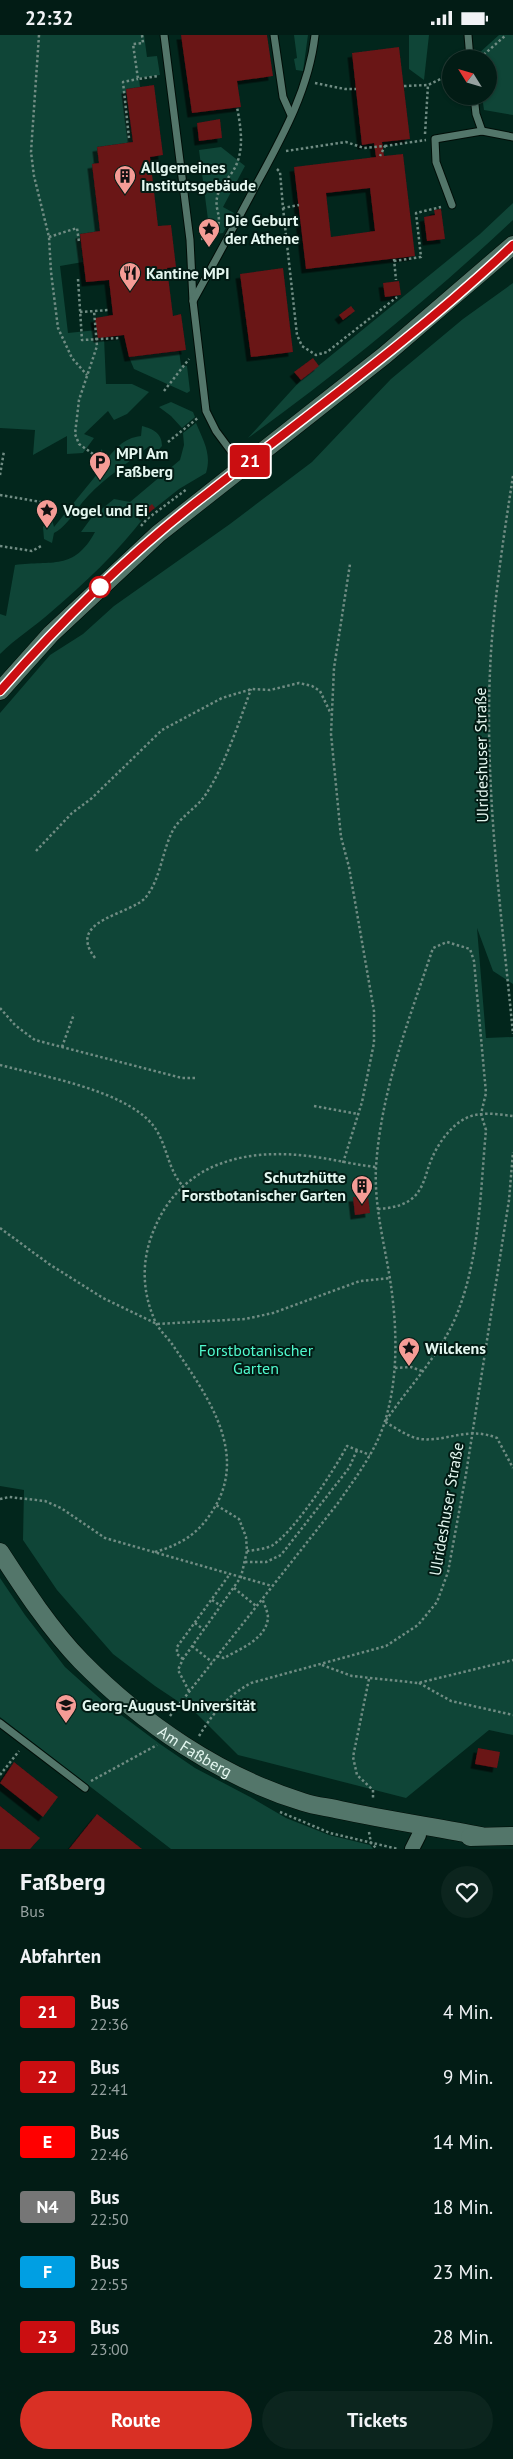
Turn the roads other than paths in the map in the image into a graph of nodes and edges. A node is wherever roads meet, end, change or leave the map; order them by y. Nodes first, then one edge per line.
1 (164, 35) edge
2 (274, 35) edge
3 (315, 35) edge
4 (468, 35) edge
5 (469, 50) edge
6 (475, 105) edge
7 (291, 115) junction
8 (482, 131) junction
9 (513, 137) edge
10 (452, 205) road end
11 (513, 245) edge
12 (193, 301) junction
13 (242, 467) junction
14 (0, 691) edge
15 (0, 1552) edge
16 (0, 1723) edge
17 (85, 1787) dead end
18 (513, 1836) edge
19 (418, 1840) edge

1 - 12 lane
2 - 7 lane
3 - 7 lane
4 - 5 lane
6 - 8 lane
7 - 12 lane
8 - 9 lane
8 - 10 lane
11 - 13 street
12 - 13 lane
13 - 14 street
15 - 19 street, Am Faßberg
16 - 17 lane
18 - 19 street, Am Faßberg

